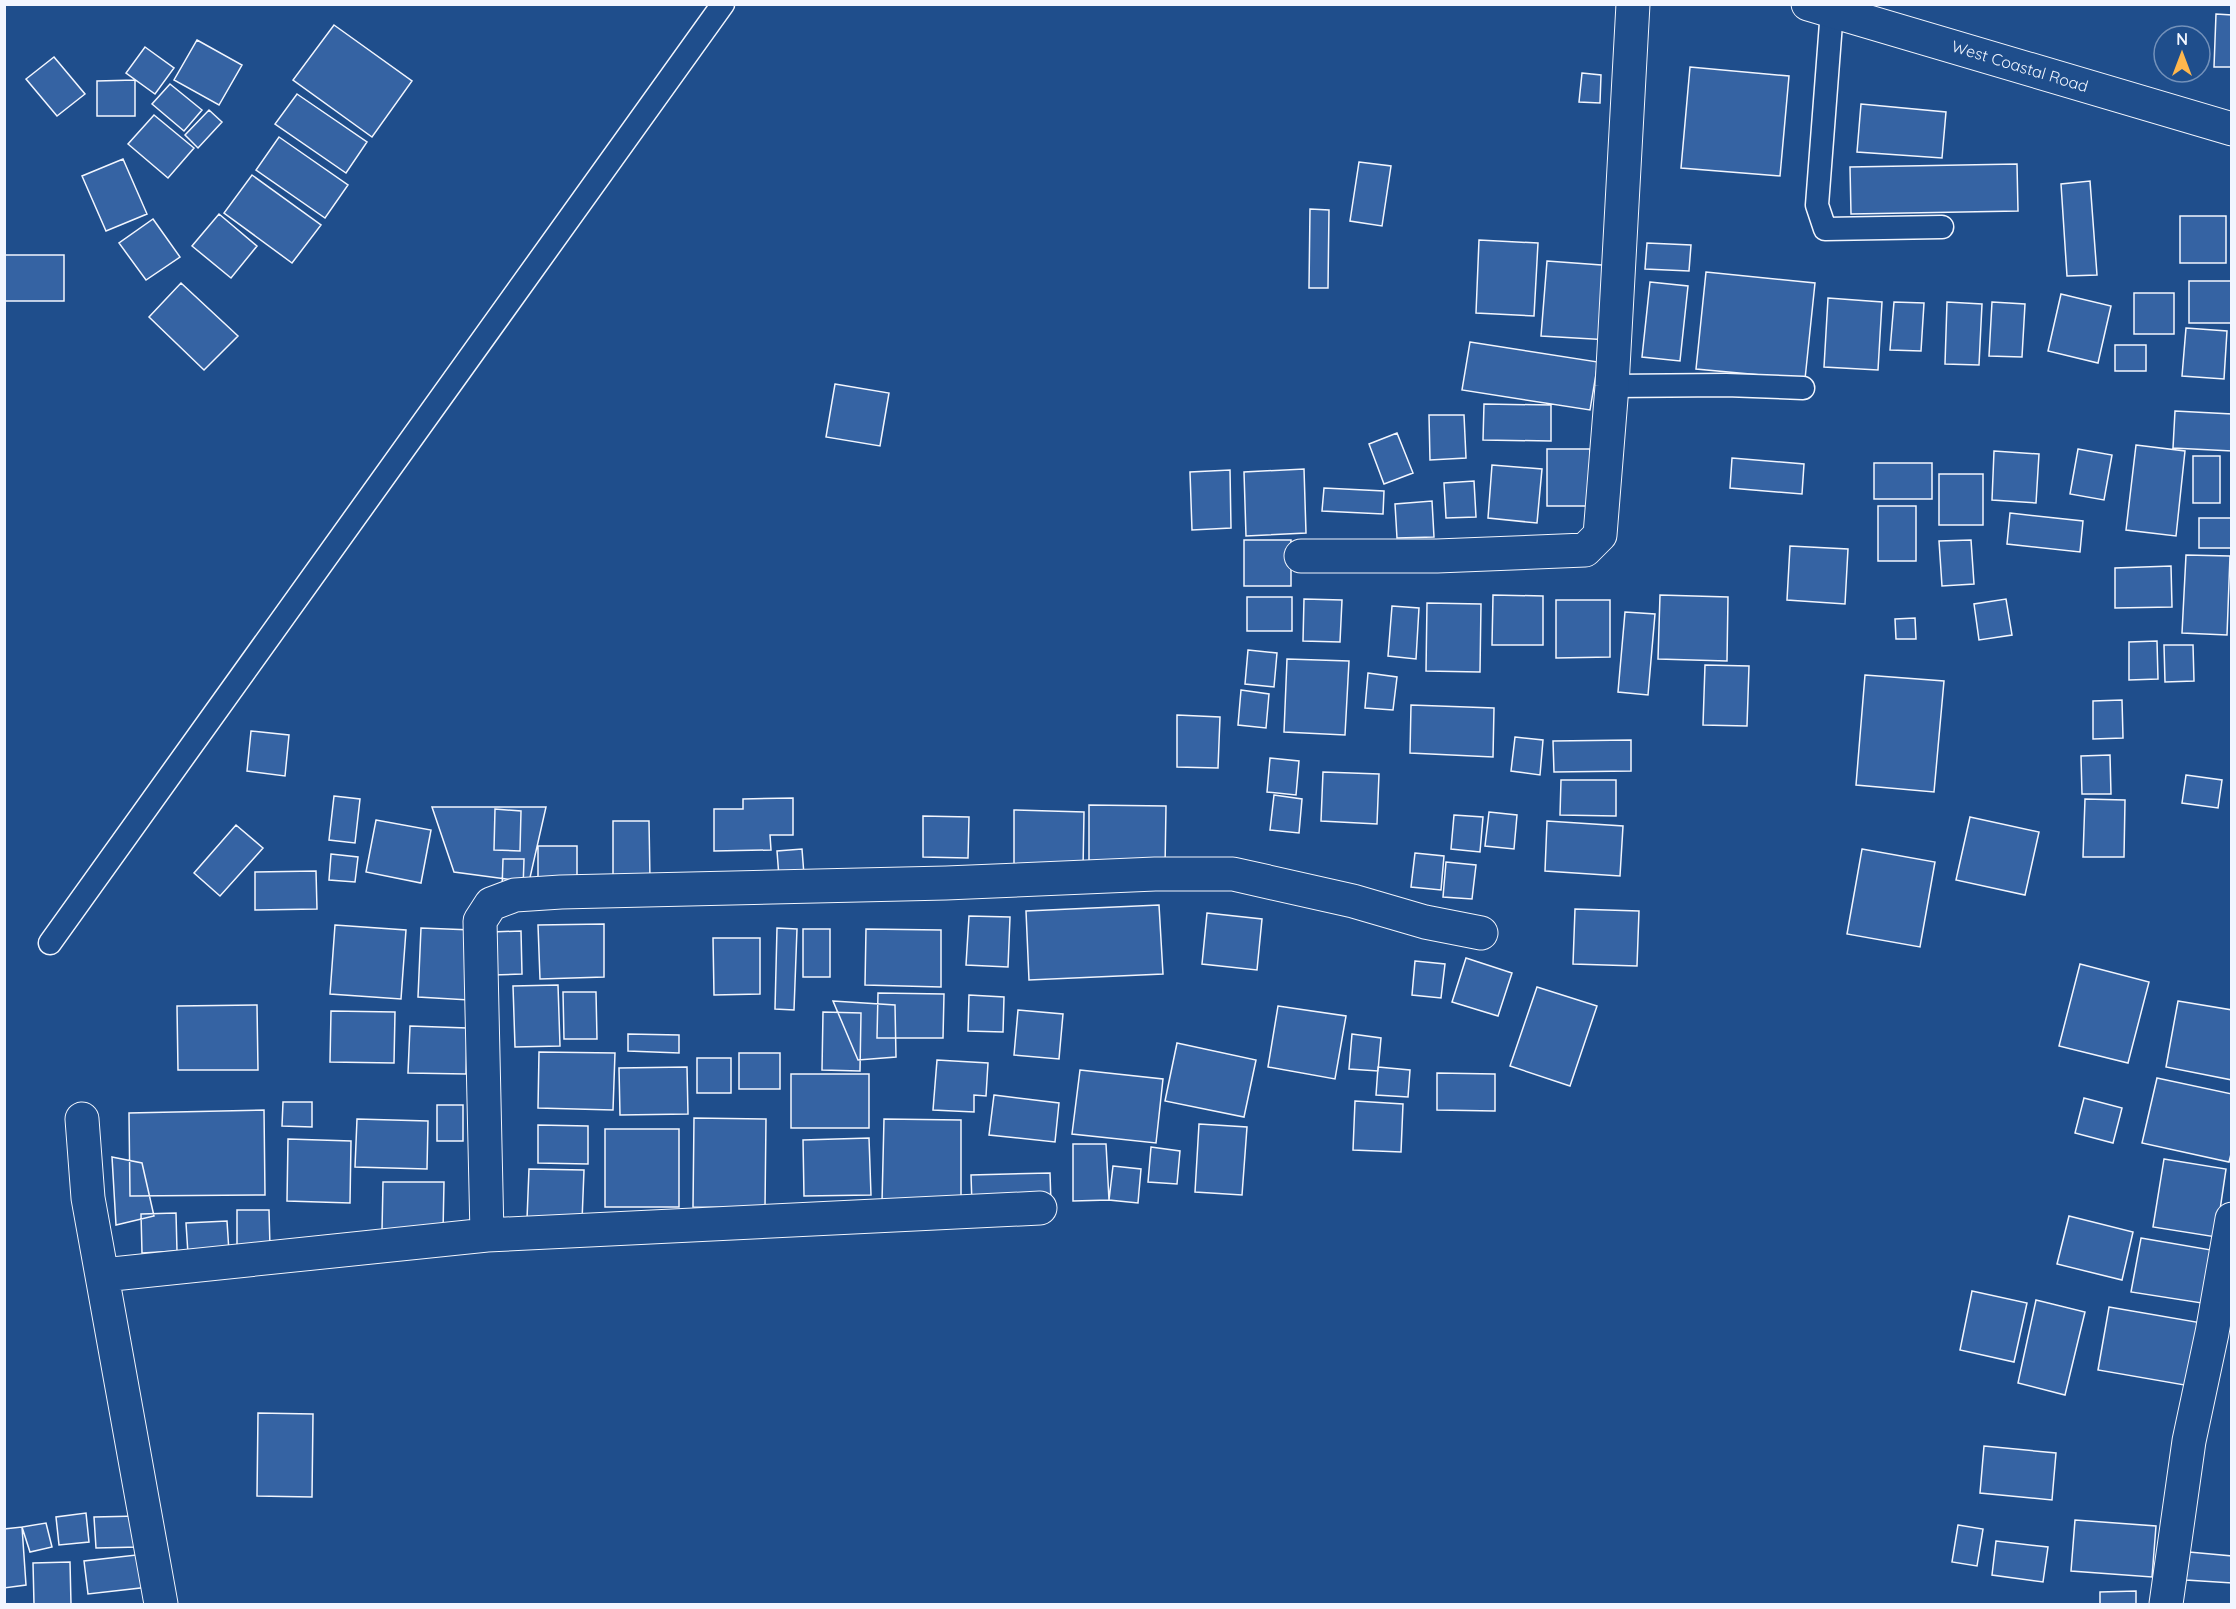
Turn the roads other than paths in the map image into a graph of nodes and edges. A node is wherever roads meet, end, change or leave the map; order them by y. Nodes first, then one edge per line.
1 (723, 4) edge
2 (1633, 4) edge
3 (1820, 7) edge
4 (2232, 129) edge
5 (1942, 227) dead end
6 (1612, 386) junction
7 (1803, 388) dead end
8 (1301, 556) dead end
9 (1481, 933) dead end
10 (50, 943) dead end
11 (82, 1119) dead end
12 (1040, 1208) dead end
13 (2232, 1219) edge
14 (487, 1235) junction
15 (103, 1275) junction
16 (2222, 1335) edge
17 (161, 1605) edge
18 (2166, 1605) edge

1 - 10 lane
2 - 6 street
3 - 4 street, West Coastal Road
3 - 5 lane
6 - 7 lane
6 - 8 street
9 - 14 street
11 - 15 street
12 - 14 street
13 - 16 street
14 - 15 street
15 - 17 street
16 - 18 street

